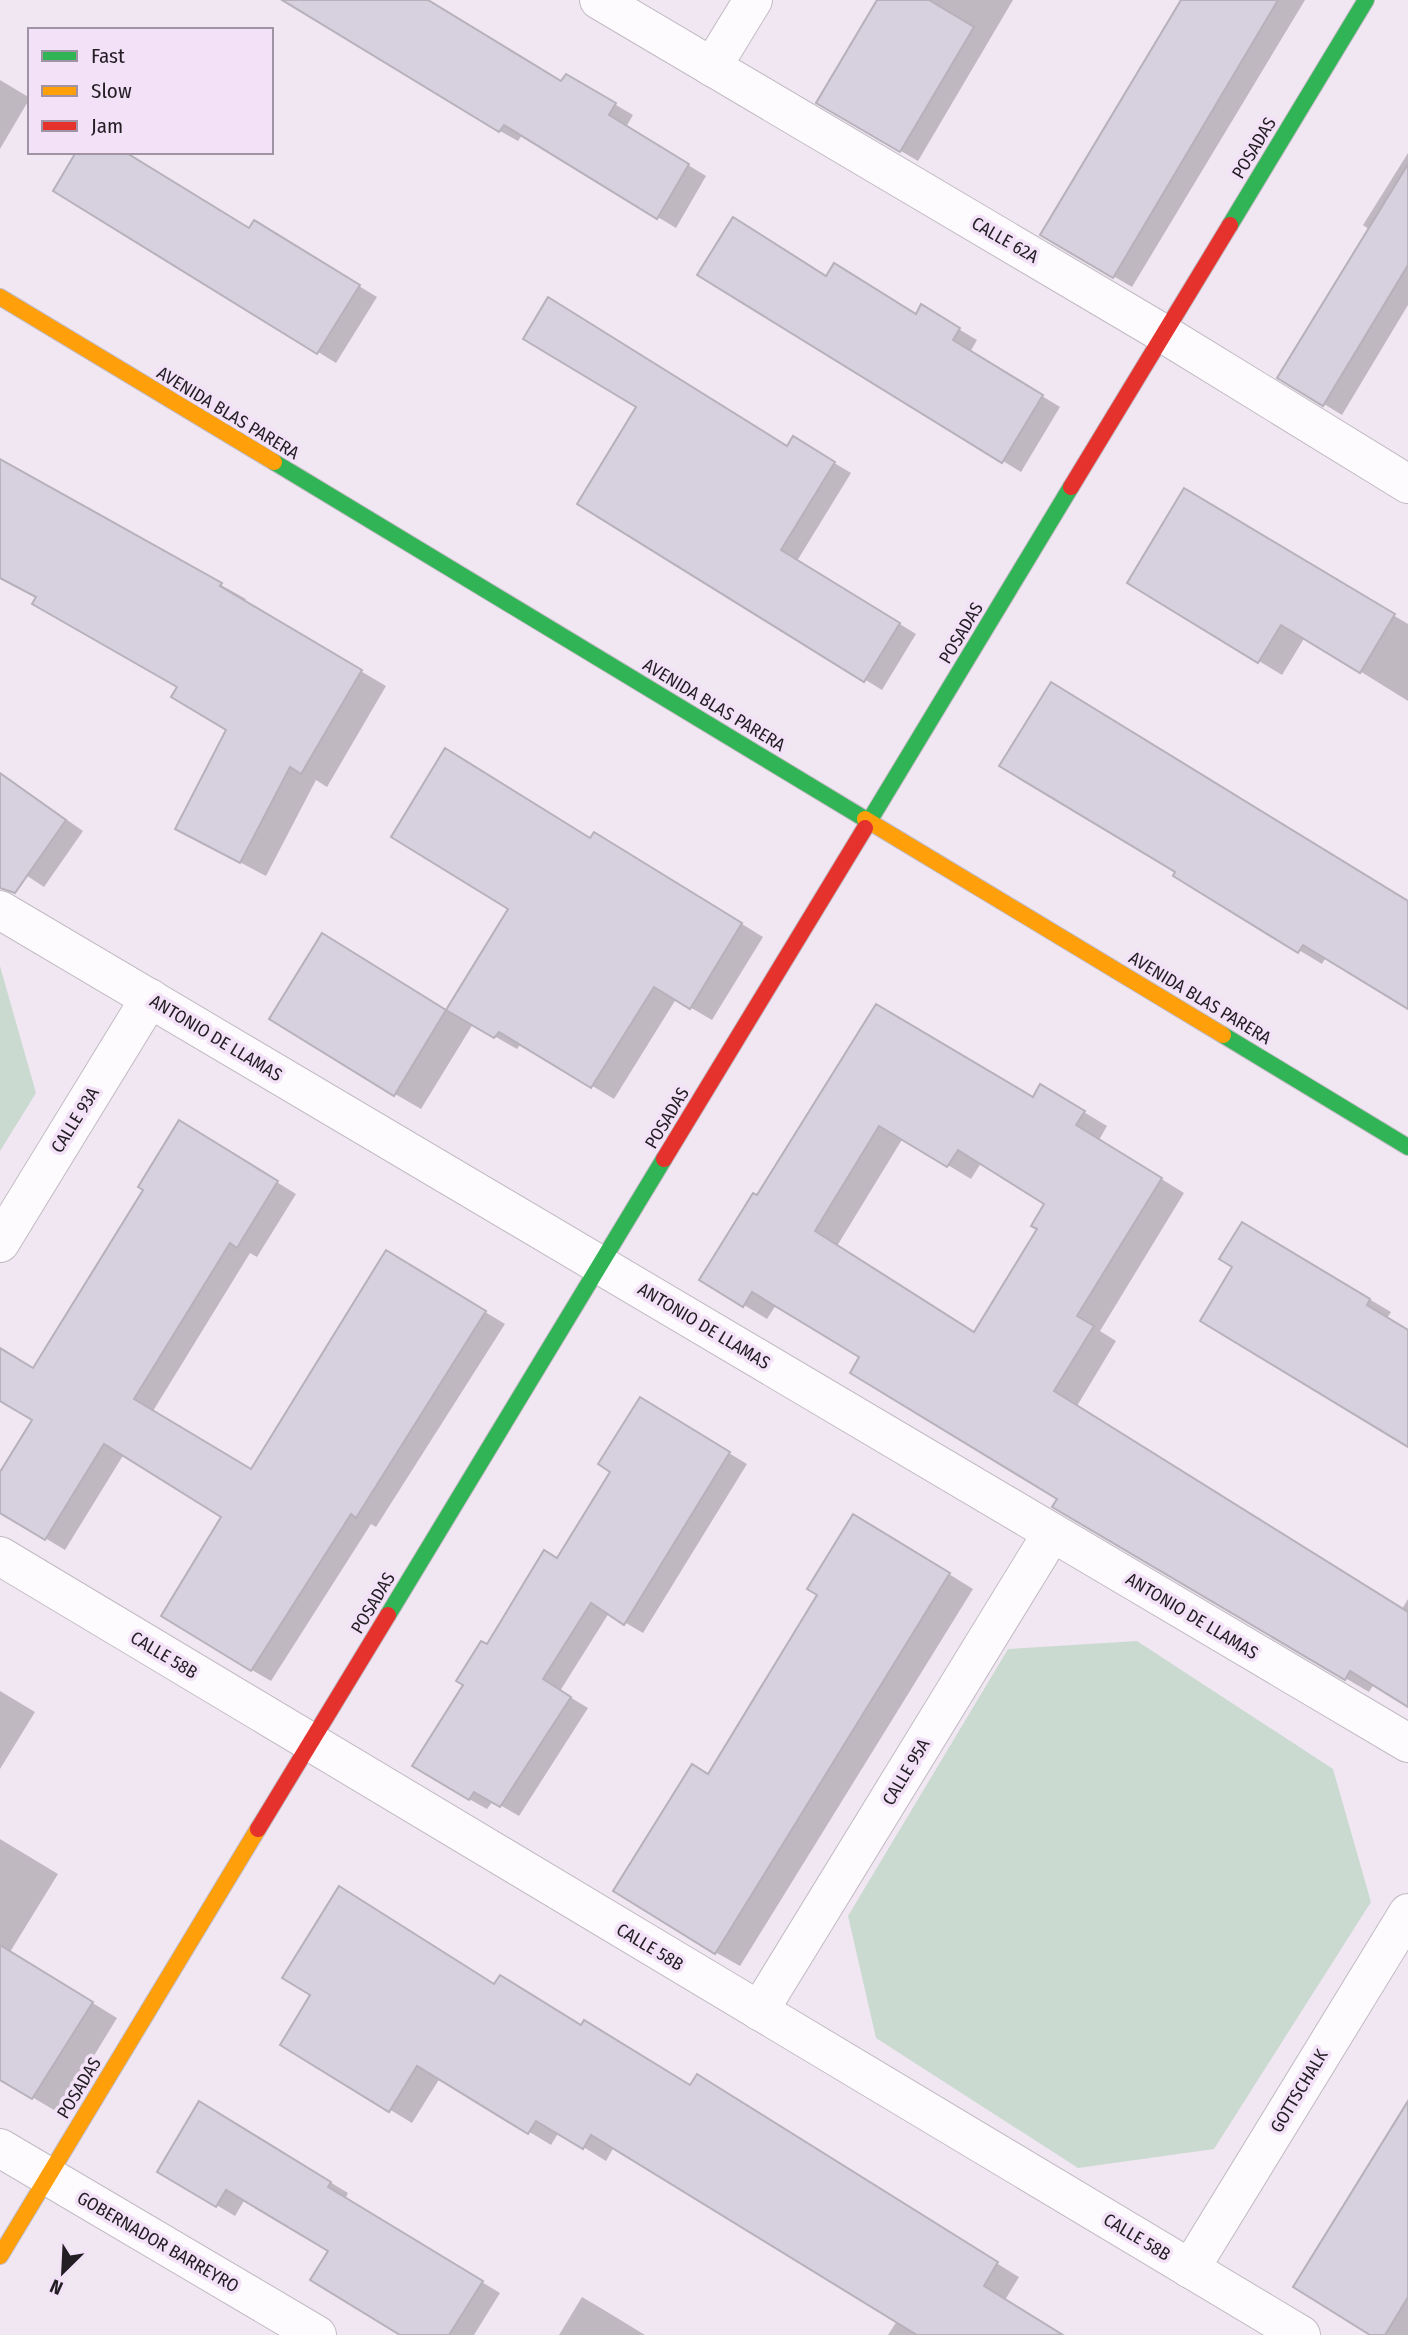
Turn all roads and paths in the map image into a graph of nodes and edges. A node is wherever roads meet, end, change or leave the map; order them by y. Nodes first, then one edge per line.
1 (599, 0) edge
2 (753, 0) edge
3 (1366, 0) edge
4 (712, 67) junction
5 (0, 298) edge
6 (1164, 334) junction
7 (1408, 484) edge
8 (869, 821) junction
9 (0, 910) edge
10 (150, 998) junction
11 (1408, 1147) edge
12 (0, 1243) edge
13 (600, 1265) junction
14 (1052, 1533) junction
15 (0, 1556) edge
16 (311, 1743) junction
17 (1408, 1744) edge
18 (1408, 1913) edge
19 (760, 2011) junction
20 (0, 2148) edge
21 (48, 2177) junction
22 (0, 2256) edge
23 (1190, 2269) junction
24 (317, 2335) edge
25 (1301, 2335) edge

1 - 4 street, CALLE 62A
2 - 4 street
3 - 6 street, POSADAS
4 - 6 street, CALLE 62A
5 - 8 street, AVENIDA BLAS PARERA
6 - 7 street, CALLE 62A
6 - 8 street, POSADAS
8 - 11 street, AVENIDA BLAS PARERA
8 - 13 street, POSADAS
9 - 10 street, ANTONIO DE LLAMAS
10 - 12 street, CALLE 93A
10 - 13 street, ANTONIO DE LLAMAS
13 - 14 street, ANTONIO DE LLAMAS
13 - 16 street, POSADAS
14 - 17 street, ANTONIO DE LLAMAS
14 - 19 street, CALLE 95A
15 - 16 street, CALLE 58B
16 - 19 street, CALLE 58B
16 - 21 street, POSADAS
18 - 23 street, GOTTSCHALK
19 - 23 street, CALLE 58B
20 - 21 street, GOBERNADOR BARREYRO
21 - 22 street, POSADAS
21 - 24 street, GOBERNADOR BARREYRO
23 - 25 street, CALLE 58B

